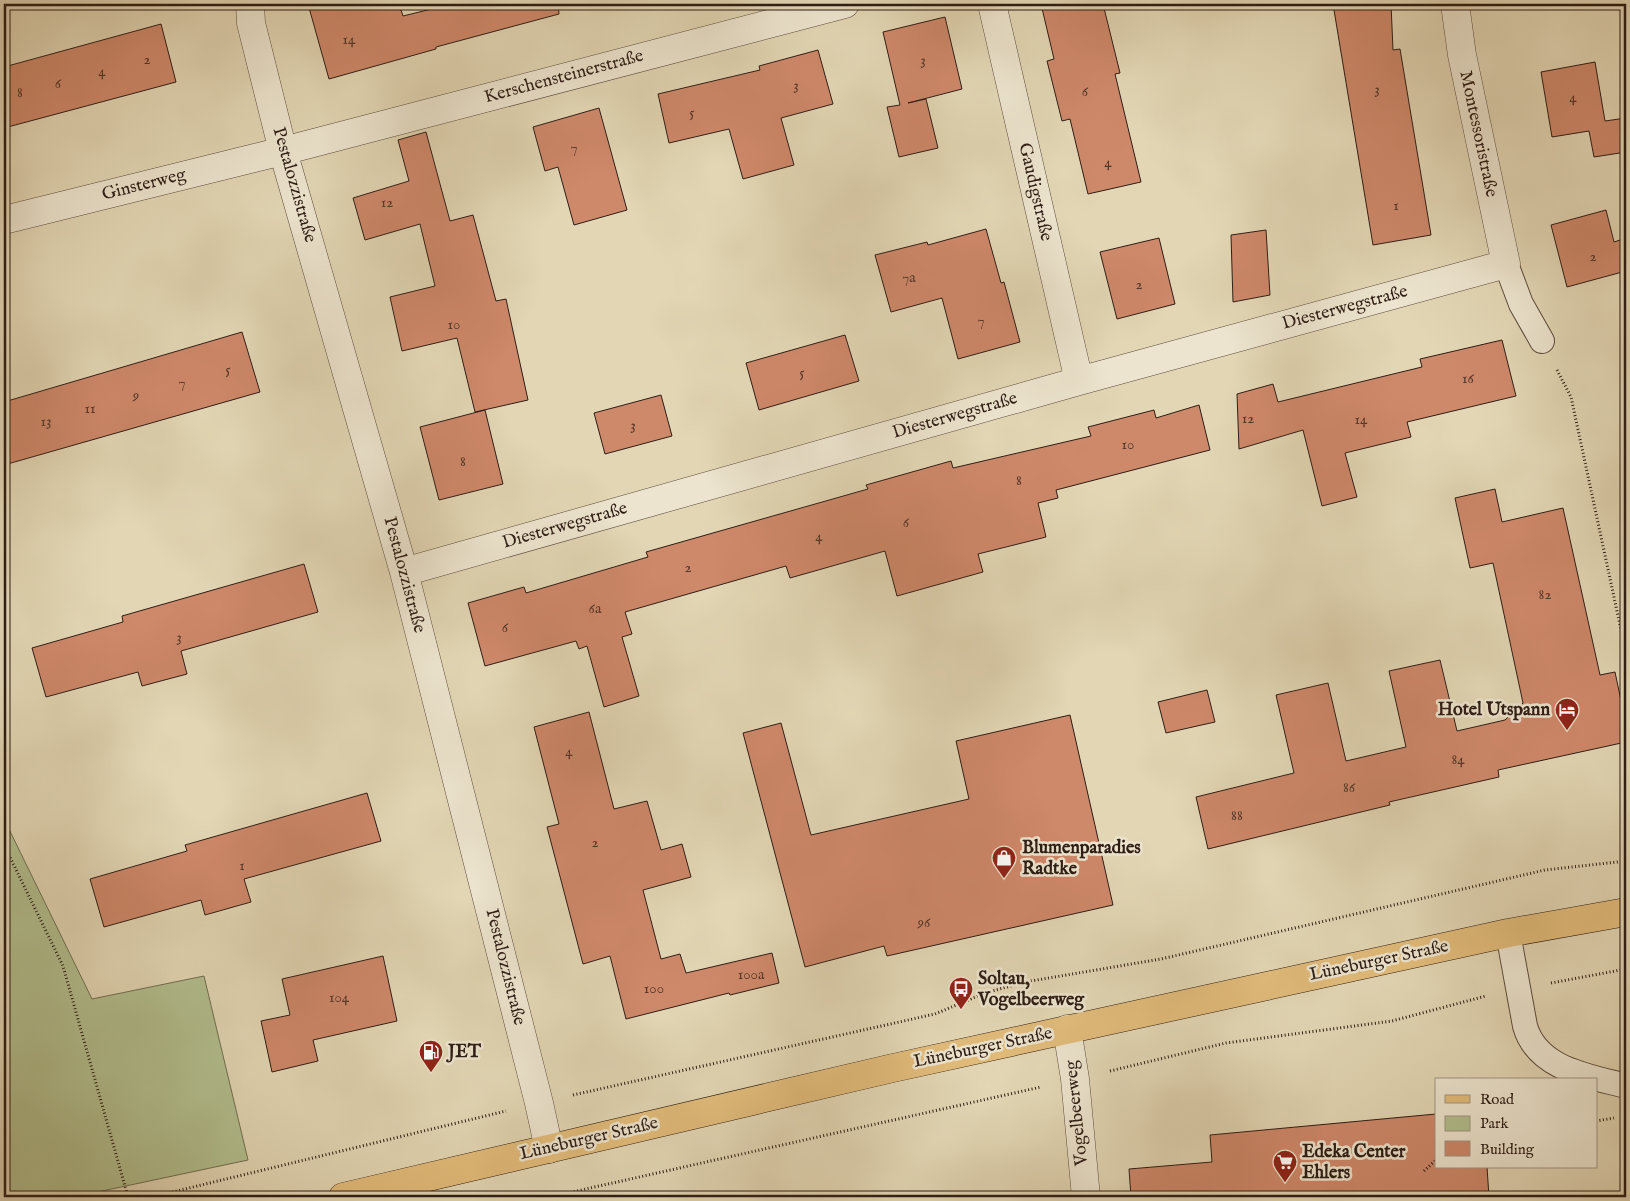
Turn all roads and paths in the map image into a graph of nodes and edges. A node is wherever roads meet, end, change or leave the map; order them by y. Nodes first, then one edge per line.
1 (250, 4) edge
2 (845, 4) edge
3 (992, 4) edge
4 (1455, 4) edge
5 (283, 151) junction
6 (4, 220) edge
7 (1506, 264) junction
8 (1542, 341) joint
9 (1079, 381) junction
10 (404, 572) junction
11 (1626, 652) edge
12 (4, 845) edge
13 (1626, 861) edge
14 (1626, 912) edge
15 (1508, 933) junction
16 (1626, 969) edge
17 (1518, 989) junction
18 (1067, 1029) junction
19 (1596, 1078) edge
20 (1075, 1079) junction
21 (1598, 1079) edge
22 (1626, 1086) edge
23 (539, 1103) junction
24 (1614, 1120) dead end
25 (1598, 1121) edge
26 (549, 1149) junction
27 (1435, 1161) edge
28 (1424, 1171) dead end
29 (398, 1191) edge
30 (128, 1197) edge
31 (152, 1197) edge
32 (343, 1197) edge
33 (550, 1197) edge
34 (1086, 1197) edge

1 - 5 street, Pestalozzistraße
2 - 5 street, Kerschensteinerstraße
3 - 9 street, Gaudigstraße
4 - 7 street, Montessoristraße
5 - 6 street, Ginsterweg
5 - 10 street, Pestalozzistraße
7 - 8 lane
7 - 9 street, Diesterwegstraße
8 - 11 path
9 - 10 street, Diesterwegstraße
10 - 23 street, Pestalozzistraße
12 - 30 path
13 - 23 path
14 - 15 main road, Lüneburger Straße
15 - 17 lane
15 - 18 main road, Lüneburger Straße
16 - 17 path
17 - 19 lane
17 - 20 path
18 - 20 street, Vogelbeerweg
18 - 26 main road, Lüneburger Straße
20 - 33 path
20 - 34 street, Vogelbeerweg
21 - 22 lane
23 - 26 street, Pestalozzistraße
23 - 31 path
24 - 25 path
26 - 29 main road, Lüneburger Straße
27 - 28 path
29 - 32 main road, Lüneburger Straße

